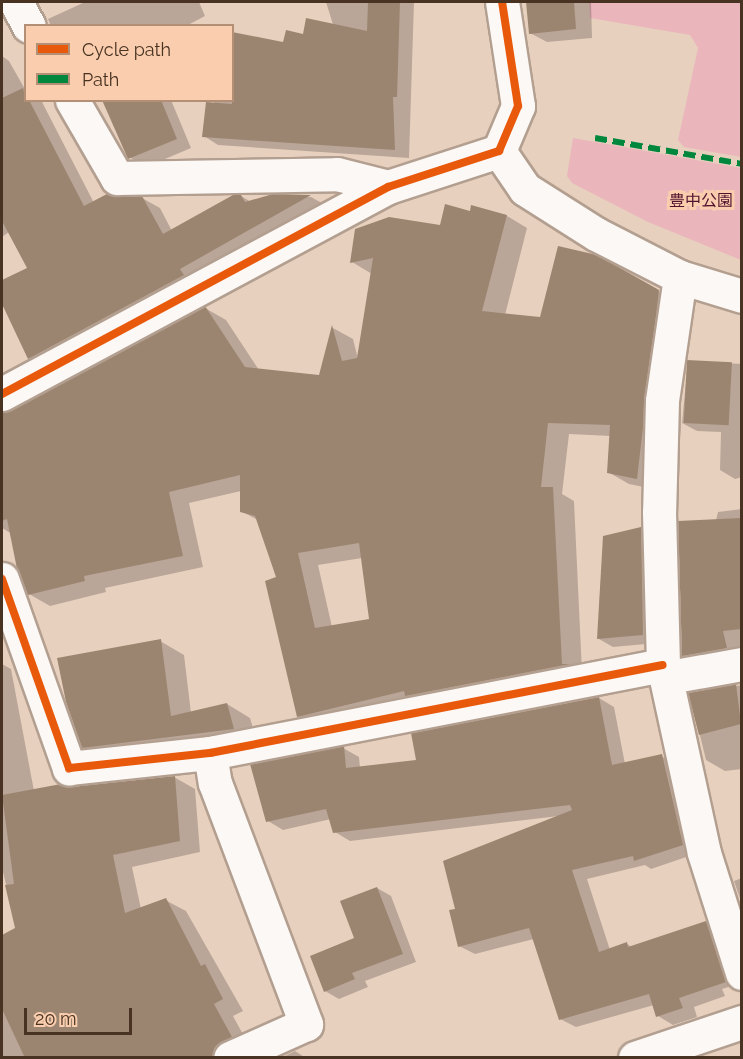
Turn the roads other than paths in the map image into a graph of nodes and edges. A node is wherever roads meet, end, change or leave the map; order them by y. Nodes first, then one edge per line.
1 (16, 2) edge
2 (502, 2) edge
3 (28, 24) edge
4 (73, 102) edge
5 (500, 151) junction
6 (387, 187) junction
7 (680, 277) junction
8 (741, 296) edge
9 (2, 394) edge
10 (2, 579) edge
11 (741, 664) edge
12 (666, 671) junction
13 (210, 753) junction
14 (741, 973) edge
15 (741, 1022) edge
16 (230, 1058) edge
17 (635, 1058) edge

1 - 3 street
2 - 5 street
4 - 6 street
5 - 6 street
5 - 7 street
6 - 9 street
7 - 8 street
7 - 12 street
10 - 13 street
11 - 12 street
12 - 13 street
12 - 14 street
13 - 16 street
15 - 17 street

